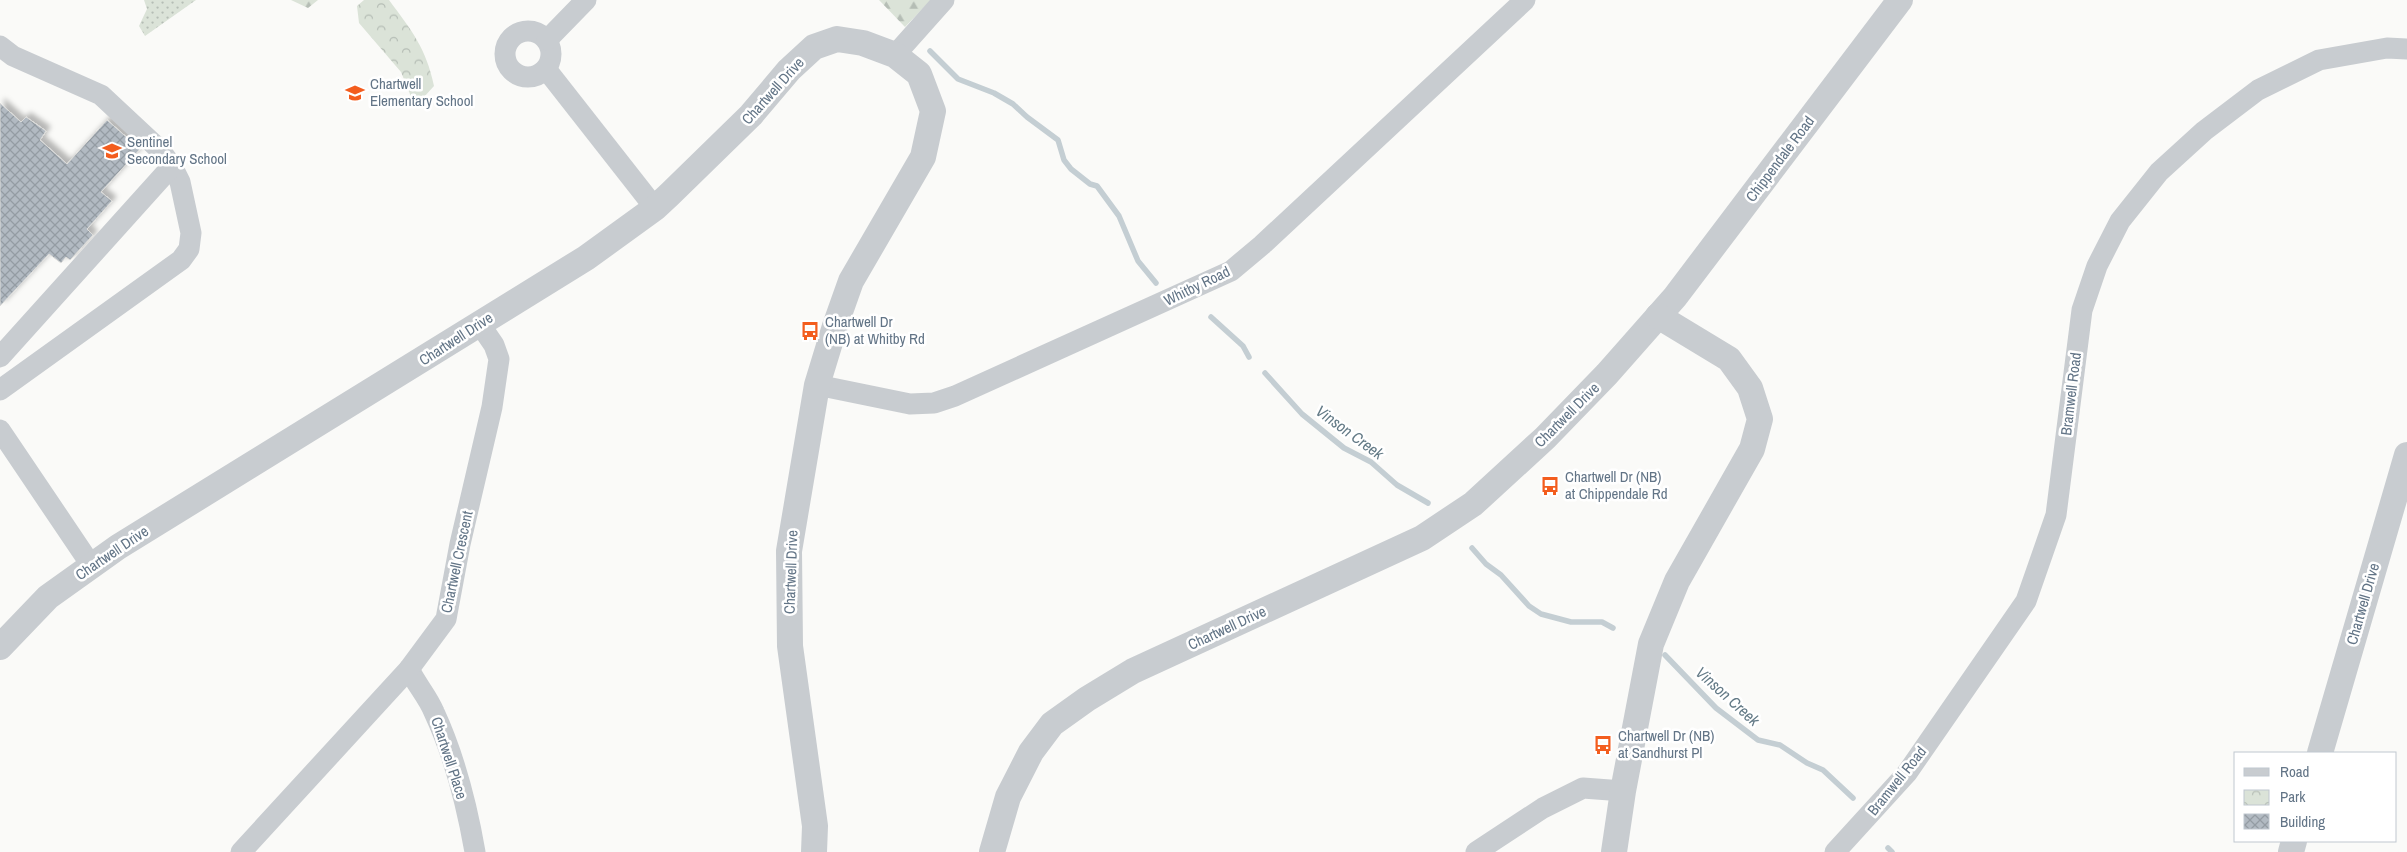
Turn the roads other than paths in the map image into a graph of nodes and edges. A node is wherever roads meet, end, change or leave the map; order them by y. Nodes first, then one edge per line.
1 (586, 0) edge
2 (944, 0) edge
3 (1525, 0) edge
4 (1900, 0) edge
5 (547, 40) junction
6 (0, 46) edge
7 (2407, 49) edge
8 (895, 55) junction
9 (546, 68) junction
10 (172, 166) junction
11 (655, 208) junction
12 (1658, 316) junction
13 (479, 323) junction
14 (0, 357) edge
15 (817, 385) junction
16 (0, 390) edge
17 (0, 430) edge
18 (2407, 456) edge
19 (91, 566) junction
20 (0, 647) edge
21 (409, 669) junction
22 (2320, 752) edge
23 (1623, 791) junction
24 (241, 852) edge
25 (475, 852) edge
26 (814, 852) edge
27 (992, 852) edge
28 (1476, 852) edge
29 (1614, 852) edge
30 (1835, 852) edge

1 - 5 street
2 - 8 street
3 - 15 street, Whitby Road
4 - 12 street, Chippendale Road
5 - 9 street
5 - 9 street
6 - 10 street
7 - 30 street, Bramwell Road
8 - 11 street, Chartwell Drive
8 - 15 street, Chartwell Drive
9 - 11 street
10 - 14 street
10 - 16 street
11 - 13 street, Chartwell Drive
12 - 23 street
12 - 27 street, Chartwell Drive
13 - 19 street, Chartwell Drive
13 - 21 street, Chartwell Crescent
15 - 26 street, Chartwell Drive
17 - 19 street
18 - 22 street, Chartwell Drive
19 - 20 street, Chartwell Drive
21 - 24 street, Chartwell Crescent
21 - 25 street, Chartwell Place
23 - 28 street
23 - 29 street

